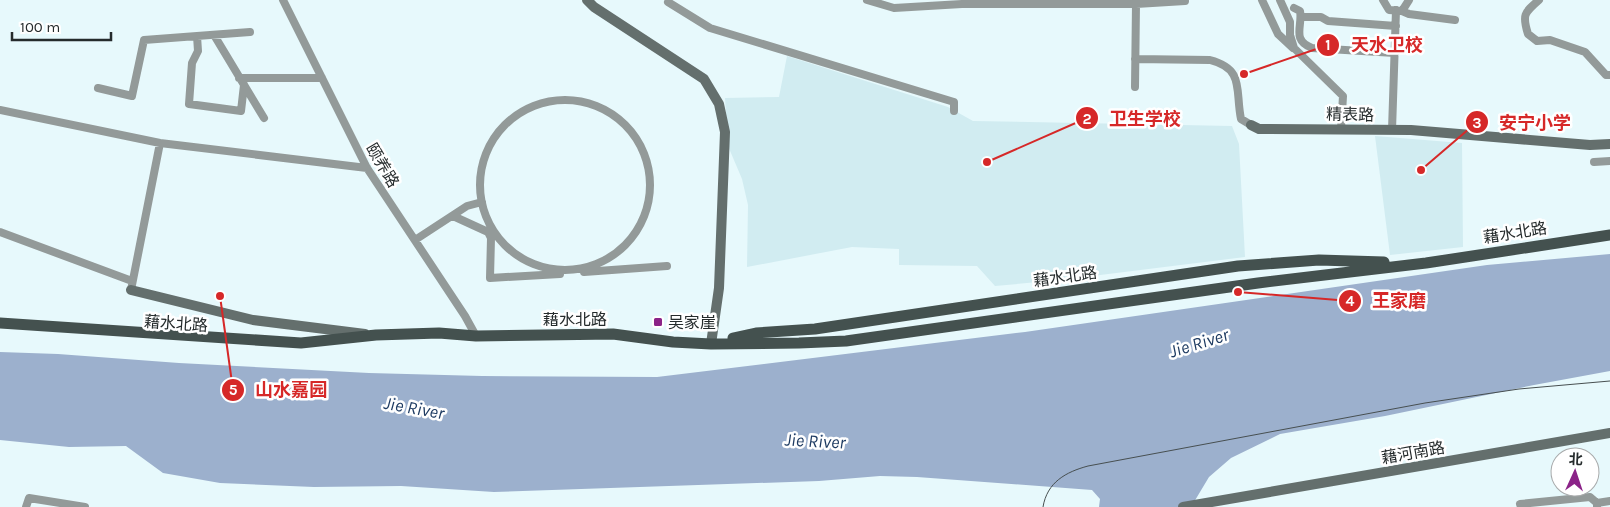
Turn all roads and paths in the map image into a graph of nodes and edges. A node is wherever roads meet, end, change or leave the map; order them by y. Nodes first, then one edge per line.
1 (283, 0) edge
2 (588, 0) edge
3 (867, 0) edge
4 (1262, 0) edge
5 (1280, 0) edge
6 (1383, 0) edge
7 (1409, 0) edge
8 (1539, 0) edge
9 (1185, 1) edge
10 (668, 2) dead end
11 (1136, 4) junction
12 (1295, 4) edge
13 (1399, 10) junction
14 (1301, 17) junction
15 (1455, 20) dead end
16 (1290, 22) junction
17 (1396, 26) junction
18 (250, 32) dead end
19 (214, 35) junction
20 (197, 36) junction
21 (1294, 48) junction
22 (1395, 53) junction
23 (1135, 58) junction
24 (1610, 75) edge
25 (322, 78) junction
26 (242, 81) junction
27 (1135, 87) dead end
28 (98, 88) dead end
29 (0, 110) edge
30 (954, 111) dead end
31 (264, 118) dead end
32 (1251, 125) joint
33 (1342, 129) junction
34 (1392, 130) junction
35 (160, 143) junction
36 (1610, 144) edge
37 (1594, 162) dead end
38 (1610, 162) edge
39 (367, 168) junction
40 (482, 202) junction
41 (453, 216) junction
42 (0, 232) edge
43 (1610, 235) edge
44 (415, 240) junction
45 (1426, 263) junction
46 (667, 266) dead end
47 (132, 285) junction
48 (0, 323) edge
49 (0, 327) edge
50 (439, 333) junction
51 (376, 335) junction
52 (476, 336) junction
53 (710, 344) junction
54 (1610, 432) edge
55 (1610, 501) edge
56 (1597, 505) edge
57 (26, 507) edge
58 (85, 507) edge
59 (1183, 507) edge
60 (1521, 507) edge

1 - 25 street, 颐养路
2 - 53 main road
3 - 11 street
4 - 21 street
5 - 16 street
6 - 13 street
7 - 13 street
8 - 24 street
9 - 11 street
10 - 30 street
11 - 23 street
12 - 14 street
12 - 16 street
13 - 15 street
13 - 17 street
14 - 17 street
14 - 22 street
16 - 21 street
17 - 22 street
18 - 19 street
19 - 20 street
19 - 26 street
20 - 26 street
20 - 28 street
21 - 33 street
22 - 34 street
23 - 27 street
23 - 32 street, 精表路
25 - 26 street
25 - 39 street, 颐养路
26 - 31 street
29 - 35 street
32 - 33 main road, 精表路
33 - 34 main road, 精表路
34 - 36 main road, 精表路
35 - 39 street
35 - 47 street
37 - 38 street
39 - 44 street, 颐养路
40 - 40 street
40 - 41 street
41 - 44 street
41 - 46 street
42 - 47 street
43 - 45 main road, 藉水北路
44 - 52 street, 颐养路
45 - 53 main road, 藉水北路
45 - 53 main road, 藉水北路
47 - 51 main road
48 - 51 main road, 藉水北路
49 - 50 main road, 藉水北路
50 - 51 main road, 藉水北路
50 - 52 main road, 藉水北路
52 - 53 main road, 藉水北路
54 - 59 main road, 藉河南路
55 - 56 street
56 - 60 street
57 - 58 street

